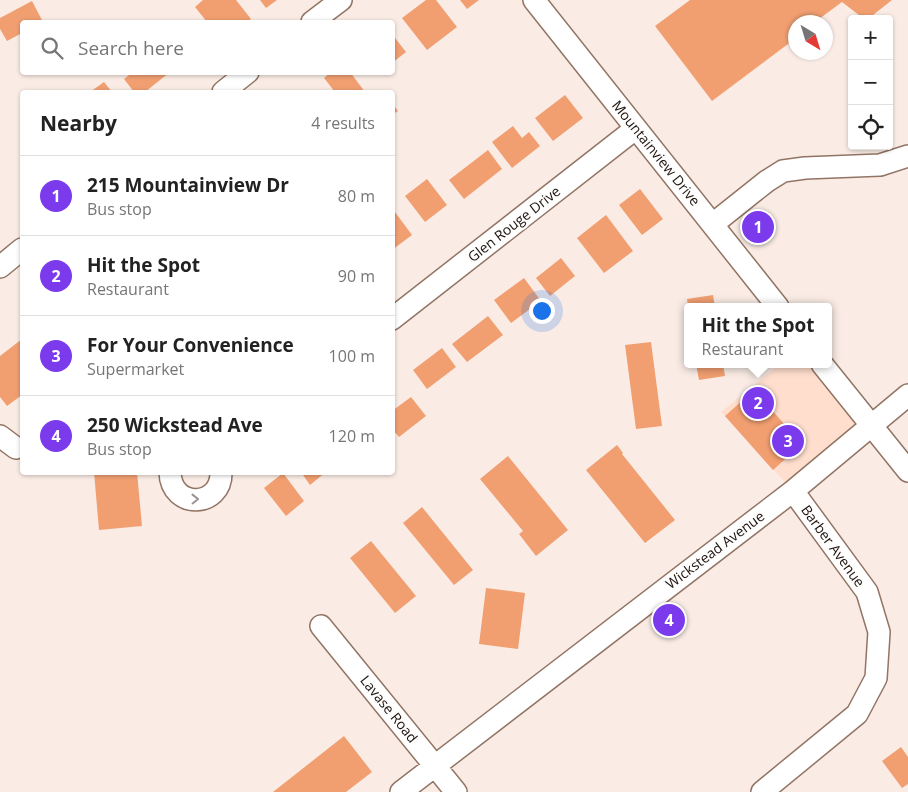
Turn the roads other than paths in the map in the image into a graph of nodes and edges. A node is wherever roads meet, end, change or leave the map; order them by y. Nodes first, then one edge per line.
1 (341, 0) edge
2 (534, 0) edge
3 (315, 20) edge
4 (244, 75) edge
5 (226, 90) edge
6 (635, 129) junction
7 (908, 156) edge
8 (713, 224) junction
9 (20, 251) edge
10 (0, 267) edge
11 (775, 303) edge
12 (395, 317) edge
13 (825, 368) edge
14 (908, 395) edge
15 (870, 425) junction
16 (908, 471) edge
17 (170, 475) edge
18 (221, 475) edge
19 (793, 490) junction
20 (321, 626) dead end
21 (435, 765) junction
22 (400, 792) edge
23 (456, 792) edge
24 (762, 792) edge

1 - 3 street
2 - 6 street, Mountainview Drive
4 - 5 street
6 - 8 street, Mountainview Drive
6 - 12 street, Glen Rouge Drive
7 - 8 street
8 - 11 street, Mountainview Drive
9 - 10 street
13 - 15 street
14 - 15 street, Wickstead Avenue
15 - 16 street
15 - 19 street, Wickstead Avenue
17 -> 18 street
19 - 21 street, Wickstead Avenue
19 - 24 street, Barber Avenue
20 - 21 street, Lavase Road
21 - 22 street, Wickstead Avenue
21 - 23 street, Lavase Road

